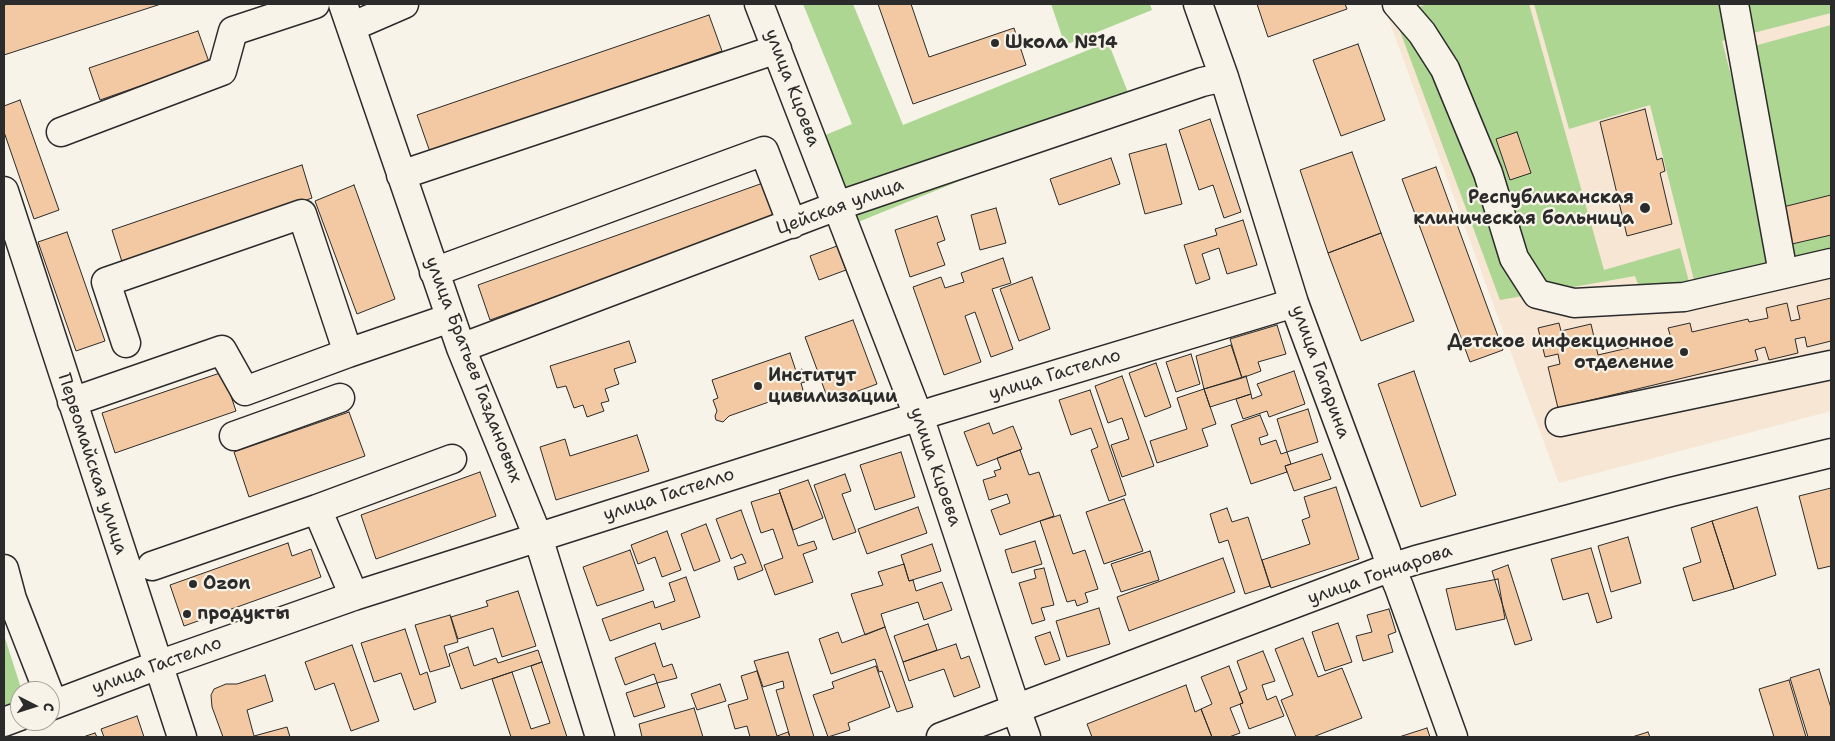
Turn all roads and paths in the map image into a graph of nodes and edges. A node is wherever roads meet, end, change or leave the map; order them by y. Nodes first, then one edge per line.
1 (315, 4) edge
2 (404, 4) edge
3 (759, 4) edge
4 (1198, 4) edge
5 (1397, 4) edge
6 (1734, 4) edge
7 (347, 15) edge
8 (777, 49) junction
9 (1224, 77) junction
10 (61, 132) dead end
11 (401, 175) junction
12 (4, 191) edge
13 (837, 206) junction
14 (792, 224) junction
15 (1831, 263) edge
16 (434, 272) junction
17 (1784, 273) junction
18 (1294, 302) junction
19 (450, 318) junction
20 (126, 343) dead end
21 (460, 348) junction
22 (348, 353) junction
23 (1831, 365) edge
24 (259, 385) junction
25 (340, 398) dead end
26 (72, 402) junction
27 (918, 416) junction
28 (273, 422) junction
29 (1560, 422) dead end
30 (234, 436) dead end
31 (1831, 453) edge
32 (452, 459) dead end
33 (318, 509) junction
34 (538, 537) junction
35 (152, 566) dead end
36 (1391, 568) junction
37 (4, 569) edge
38 (354, 596) junction
39 (158, 665) junction
40 (43, 681) edge
41 (60, 697) edge
42 (1016, 709) junction
43 (182, 737) edge
44 (600, 737) edge
45 (941, 737) edge
46 (1026, 737) edge
47 (1453, 737) edge

1 - 10 street
2 - 7 street
3 - 8 street, улица Кцоева
4 - 9 street, улица Гагарина
5 - 17 street
6 - 17 street
7 - 11 street, улица Братьев Газдановых
8 - 11 street
8 - 13 street, улица Кцоева
9 - 13 street, Цейская улица
9 - 18 street, улица Гагарина
11 - 16 street, улица Братьев Газдановых
12 - 26 street, Первомайская улица
13 - 14 street, Цейская улица
13 - 27 street, улица Кцоева
14 - 16 street
14 - 21 street, Цейская улица
15 - 17 street
16 - 19 street, улица Братьев Газдановых
18 - 27 street, улица Гастелло
18 - 36 street, улица Гагарина
19 - 21 street, улица Братьев Газдановых
19 - 22 street
20 - 22 street
21 - 34 street, улица Братьев Газдановых
22 - 24 street
23 - 29 street
24 - 26 street
24 - 28 street
25 - 28 street
26 - 39 street, Первомайская улица
27 - 34 street, улица Гастелло
27 - 42 street, улица Кцоева
28 - 30 street
31 - 36 street, улица Гончарова
32 - 33 street
33 - 35 street
33 - 38 street
34 - 38 street, улица Гастелло
34 - 44 street, улица Братьев Газдановых
36 - 42 street, улица Гончарова
36 - 47 street, улица Гагарина
37 - 40 street
38 - 39 street, улица Гастелло
39 - 41 street, улица Гастелло
39 - 43 street, Первомайская улица
42 - 45 street, улица Гончарова
42 - 46 street, улица Кцоева

